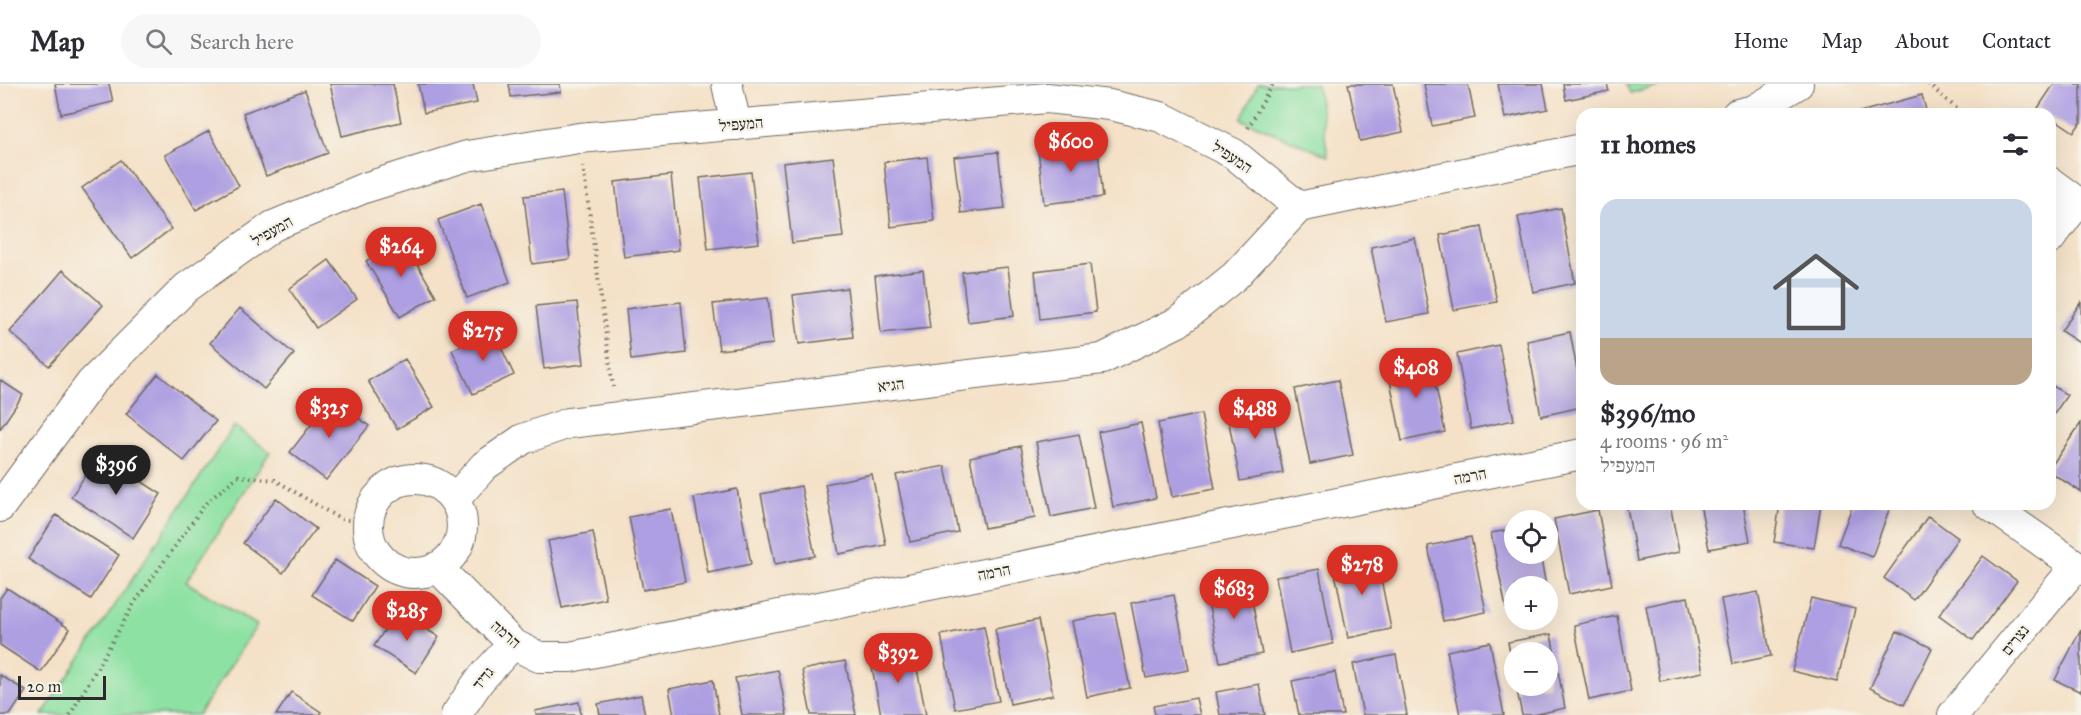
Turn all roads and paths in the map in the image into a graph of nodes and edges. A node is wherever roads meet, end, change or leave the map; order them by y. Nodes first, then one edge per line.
1 (727, 84) edge
2 (1272, 84) edge
3 (1798, 84) edge
4 (1928, 84) edge
5 (1757, 108) edge
6 (1956, 108) edge
7 (736, 125) junction
8 (579, 138) junction
9 (1576, 150) edge
10 (1234, 154) junction
11 (2056, 187) edge
12 (2079, 204) edge
13 (1299, 207) junction
14 (2056, 232) edge
15 (617, 418) junction
16 (1576, 455) edge
17 (454, 500) junction
18 (0, 507) edge
19 (1997, 510) edge
20 (368, 522) junction
21 (437, 567) junction
22 (2078, 567) edge
23 (513, 644) junction
24 (70, 715) edge
25 (456, 715) edge
26 (1953, 715) edge

1 - 7 street
2 - 10 path
3 - 5 street
4 - 6 path
7 - 8 street, המעפיל
7 - 10 street, המעפיל
8 - 15 path
8 - 18 street, המעפיל
9 - 13 street
10 - 13 street, המעפיל
11 - 12 street
12 - 14 street
13 - 15 street, הגיא
15 - 17 street, הגיא
16 - 23 street, הרמה
17 - 20 street
17 - 21 street
19 - 22 street
20 - 21 street
20 - 24 path
21 - 23 street, הרמה
22 - 26 street, נצרים
23 - 25 street, גדיד

